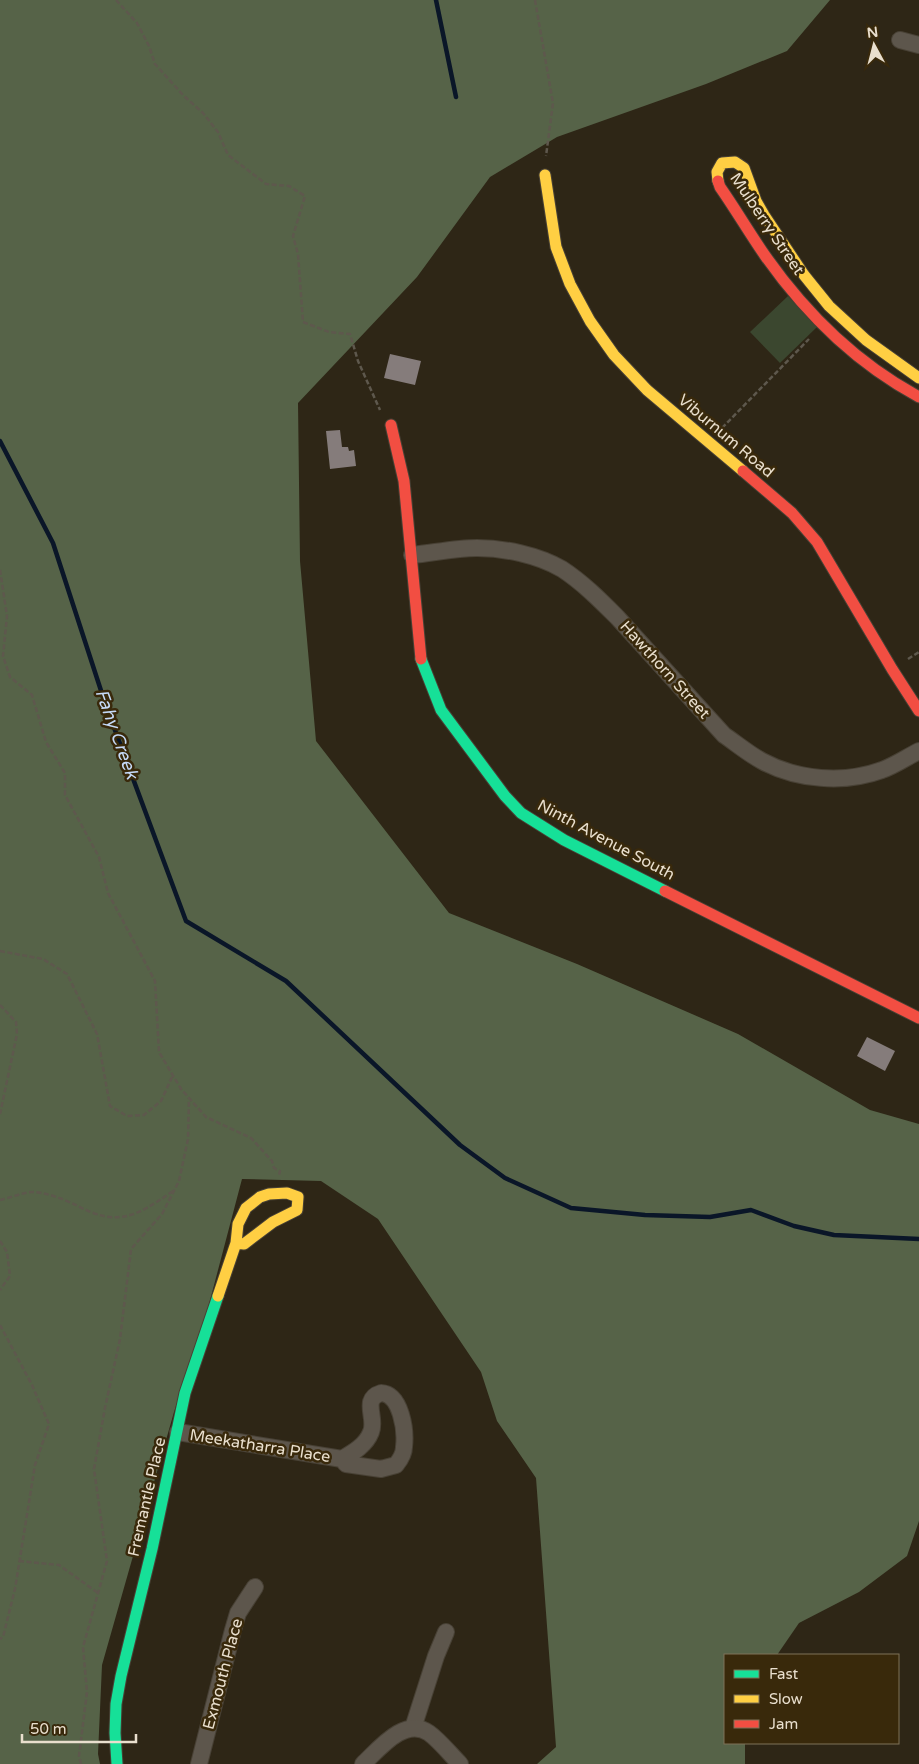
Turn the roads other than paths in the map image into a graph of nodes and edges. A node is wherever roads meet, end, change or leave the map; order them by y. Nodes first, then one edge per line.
1 (900, 40) dead end
2 (919, 45) edge
3 (545, 175) road end
4 (919, 378) edge
5 (919, 397) edge
6 (391, 425) road end
7 (412, 555) junction
8 (919, 710) edge
9 (919, 751) edge
10 (919, 1018) edge
11 (236, 1243) junction
12 (178, 1432) junction
13 (342, 1459) junction
14 (255, 1587) dead end
15 (446, 1632) dead end
16 (413, 1728) junction
17 (117, 1764) edge
18 (199, 1764) edge
19 (364, 1764) edge
20 (460, 1764) edge

1 - 2 street
3 - 8 street, Viburnum Road
4 - 5 street, Mulberry Street
6 - 7 street, Ninth Avenue South
7 - 9 street, Hawthorn Street
7 - 10 street, Ninth Avenue South
11 - 11 street, Fremantle Place
11 - 12 street, Fremantle Place
12 - 13 street, Meekatharra Place
12 - 17 street, Fremantle Place
13 - 13 street, Meekatharra Place
14 - 18 street, Exmouth Place
15 - 16 street
16 - 19 street
16 - 20 street

